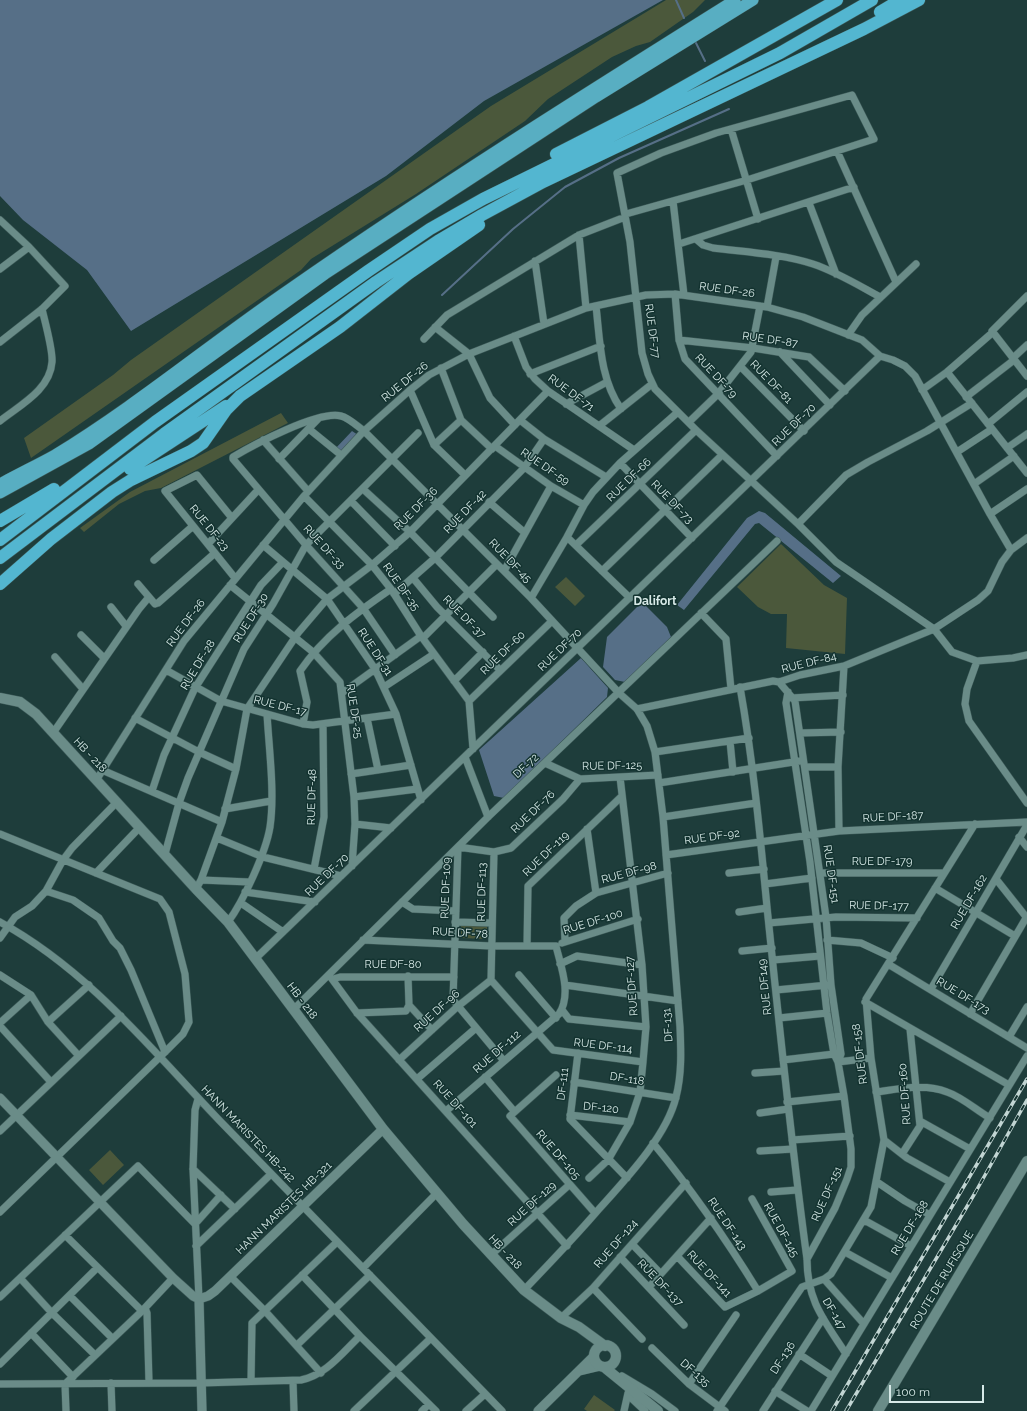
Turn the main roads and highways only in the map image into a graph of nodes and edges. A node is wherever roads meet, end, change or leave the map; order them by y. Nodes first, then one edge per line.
1 (735, 0) edge
2 (753, 0) edge
3 (837, 0) edge
4 (872, 0) edge
5 (900, 0) edge
6 (919, 0) edge
7 (787, 65) junction
8 (543, 182) junction
9 (483, 199) junction
10 (240, 396) junction
11 (155, 422) junction
12 (56, 459) junction
13 (0, 480) edge
14 (0, 484) edge
15 (0, 493) edge
16 (0, 499) edge
17 (0, 521) edge
18 (48, 521) junction
19 (0, 540) edge
20 (0, 558) edge
21 (0, 584) edge
22 (0, 698) edge
23 (1027, 1161) edge
24 (579, 1327) junction
25 (605, 1346) junction
26 (594, 1354) junction
27 (615, 1361) junction
28 (602, 1367) junction
29 (626, 1386) junction
30 (658, 1411) edge
31 (878, 1411) edge

1 - 12 highway
2 - 12 highway
3 - 9 highway
4 - 9 highway
5 - 7 highway
6 - 7 highway
7 - 8 highway
8 - 10 highway
8 - 18 highway
9 - 11 highway
10 - 18 highway
10 - 21 highway
11 - 17 highway
11 - 19 highway
12 - 13 highway
12 - 14 highway
12 - 15 highway
12 - 16 highway
18 - 20 highway
22 - 24 main road, HB - 218
23 - 31 main road, ROUTE DE RUFISQUE
24 - 25 main road, HB - 218
24 - 26 main road
25 - 26 main road
25 - 27 main road
26 - 28 main road
27 - 28 main road
27 - 29 main road
28 - 29 main road
29 - 30 main road

